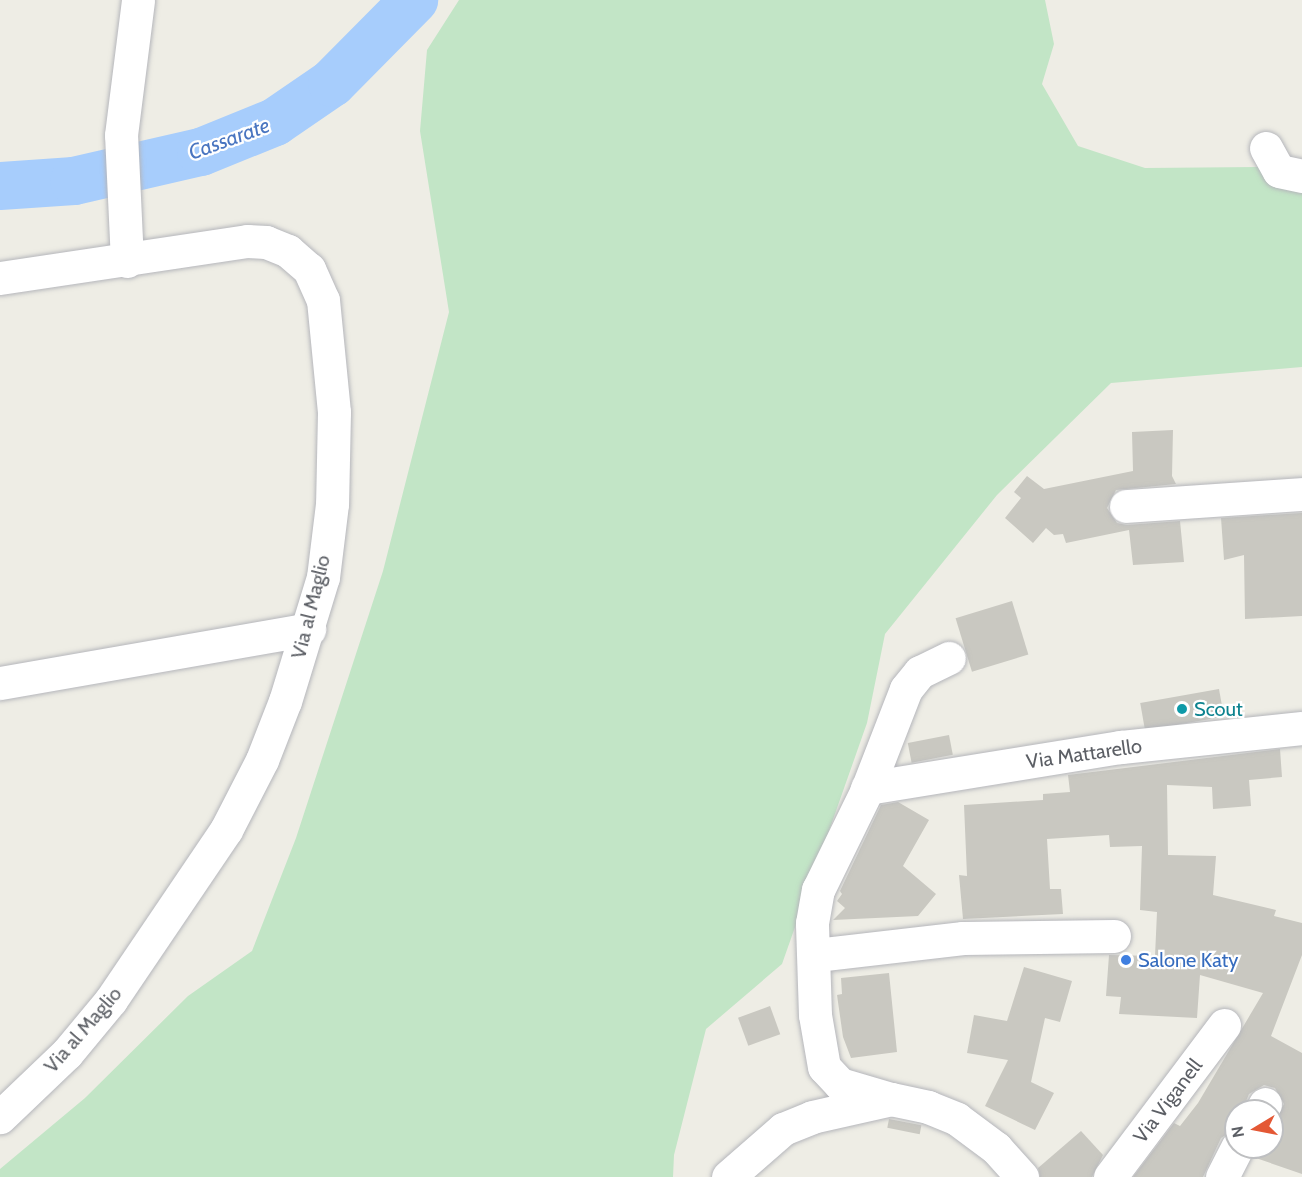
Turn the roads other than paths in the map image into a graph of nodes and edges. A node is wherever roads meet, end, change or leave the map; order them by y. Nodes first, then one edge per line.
1 (138, 0) edge
2 (1266, 148) dead end
3 (1302, 176) edge
4 (127, 261) junction
5 (0, 278) edge
6 (1302, 494) edge
7 (1126, 506) dead end
8 (309, 629) junction
9 (949, 658) dead end
10 (0, 683) edge
11 (1302, 728) edge
12 (867, 788) junction
13 (1114, 936) dead end
14 (816, 954) junction
15 (1224, 1025) dead end
16 (891, 1099) junction
17 (0, 1117) edge
18 (1231, 1159) edge
19 (728, 1177) edge
20 (1022, 1177) edge
21 (1110, 1177) edge
22 (1222, 1177) edge

1 - 4 street
2 - 3 street
4 - 5 street, Via al Maglio
4 - 8 street, Via al Maglio
6 - 7 street
8 - 10 street
8 - 17 street, Via al Maglio
9 - 12 street
11 - 12 street, Via Mattarello
12 - 14 street
13 - 14 street
14 - 16 street
15 - 21 street, Via Viganell
16 - 19 street
16 - 20 street
18 - 22 street

